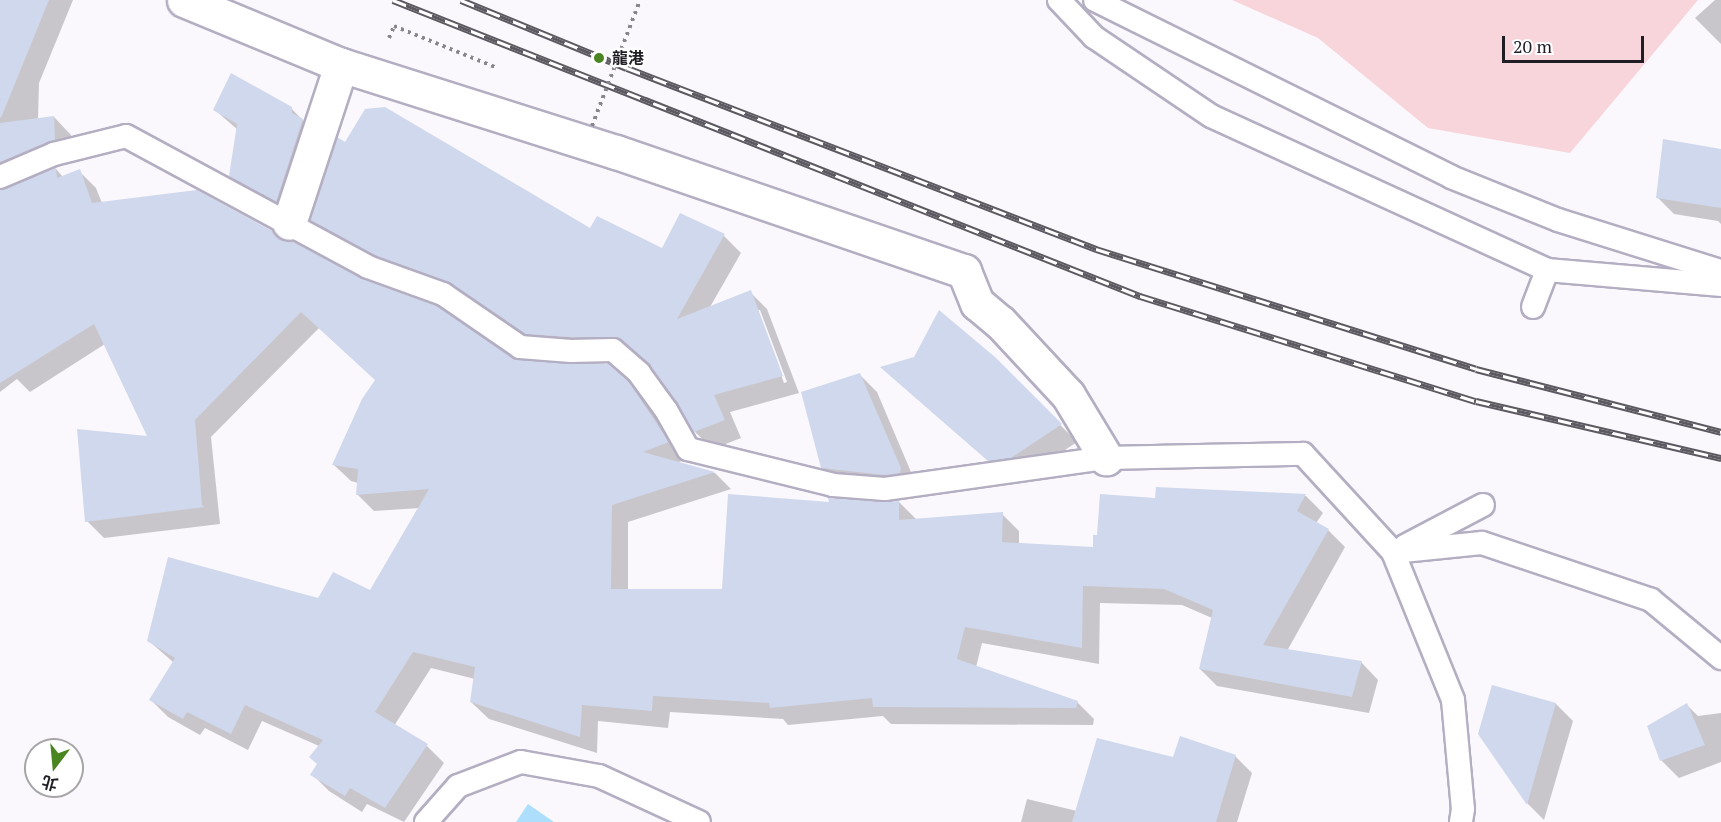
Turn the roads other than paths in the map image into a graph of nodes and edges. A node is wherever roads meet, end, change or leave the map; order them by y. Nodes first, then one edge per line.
1 (184, 0) edge
2 (1059, 0) edge
3 (1095, 0) edge
4 (341, 64) junction
5 (0, 177) edge
6 (289, 223) junction
7 (1548, 270) junction
8 (1721, 271) edge
9 (1721, 285) edge
10 (1533, 307) dead end
11 (1106, 458) junction
12 (1483, 505) dead end
13 (1393, 552) junction
14 (1721, 658) edge
15 (426, 822) edge
16 (699, 822) edge
17 (1461, 822) edge

1 - 4 street
2 - 7 lane
3 - 8 lane
4 - 6 street
4 - 11 street
5 - 6 lane
6 - 11 lane
7 - 9 lane
7 - 10 lane
11 - 13 lane
12 - 13 lane
13 - 14 lane
13 - 17 lane
15 - 16 lane

